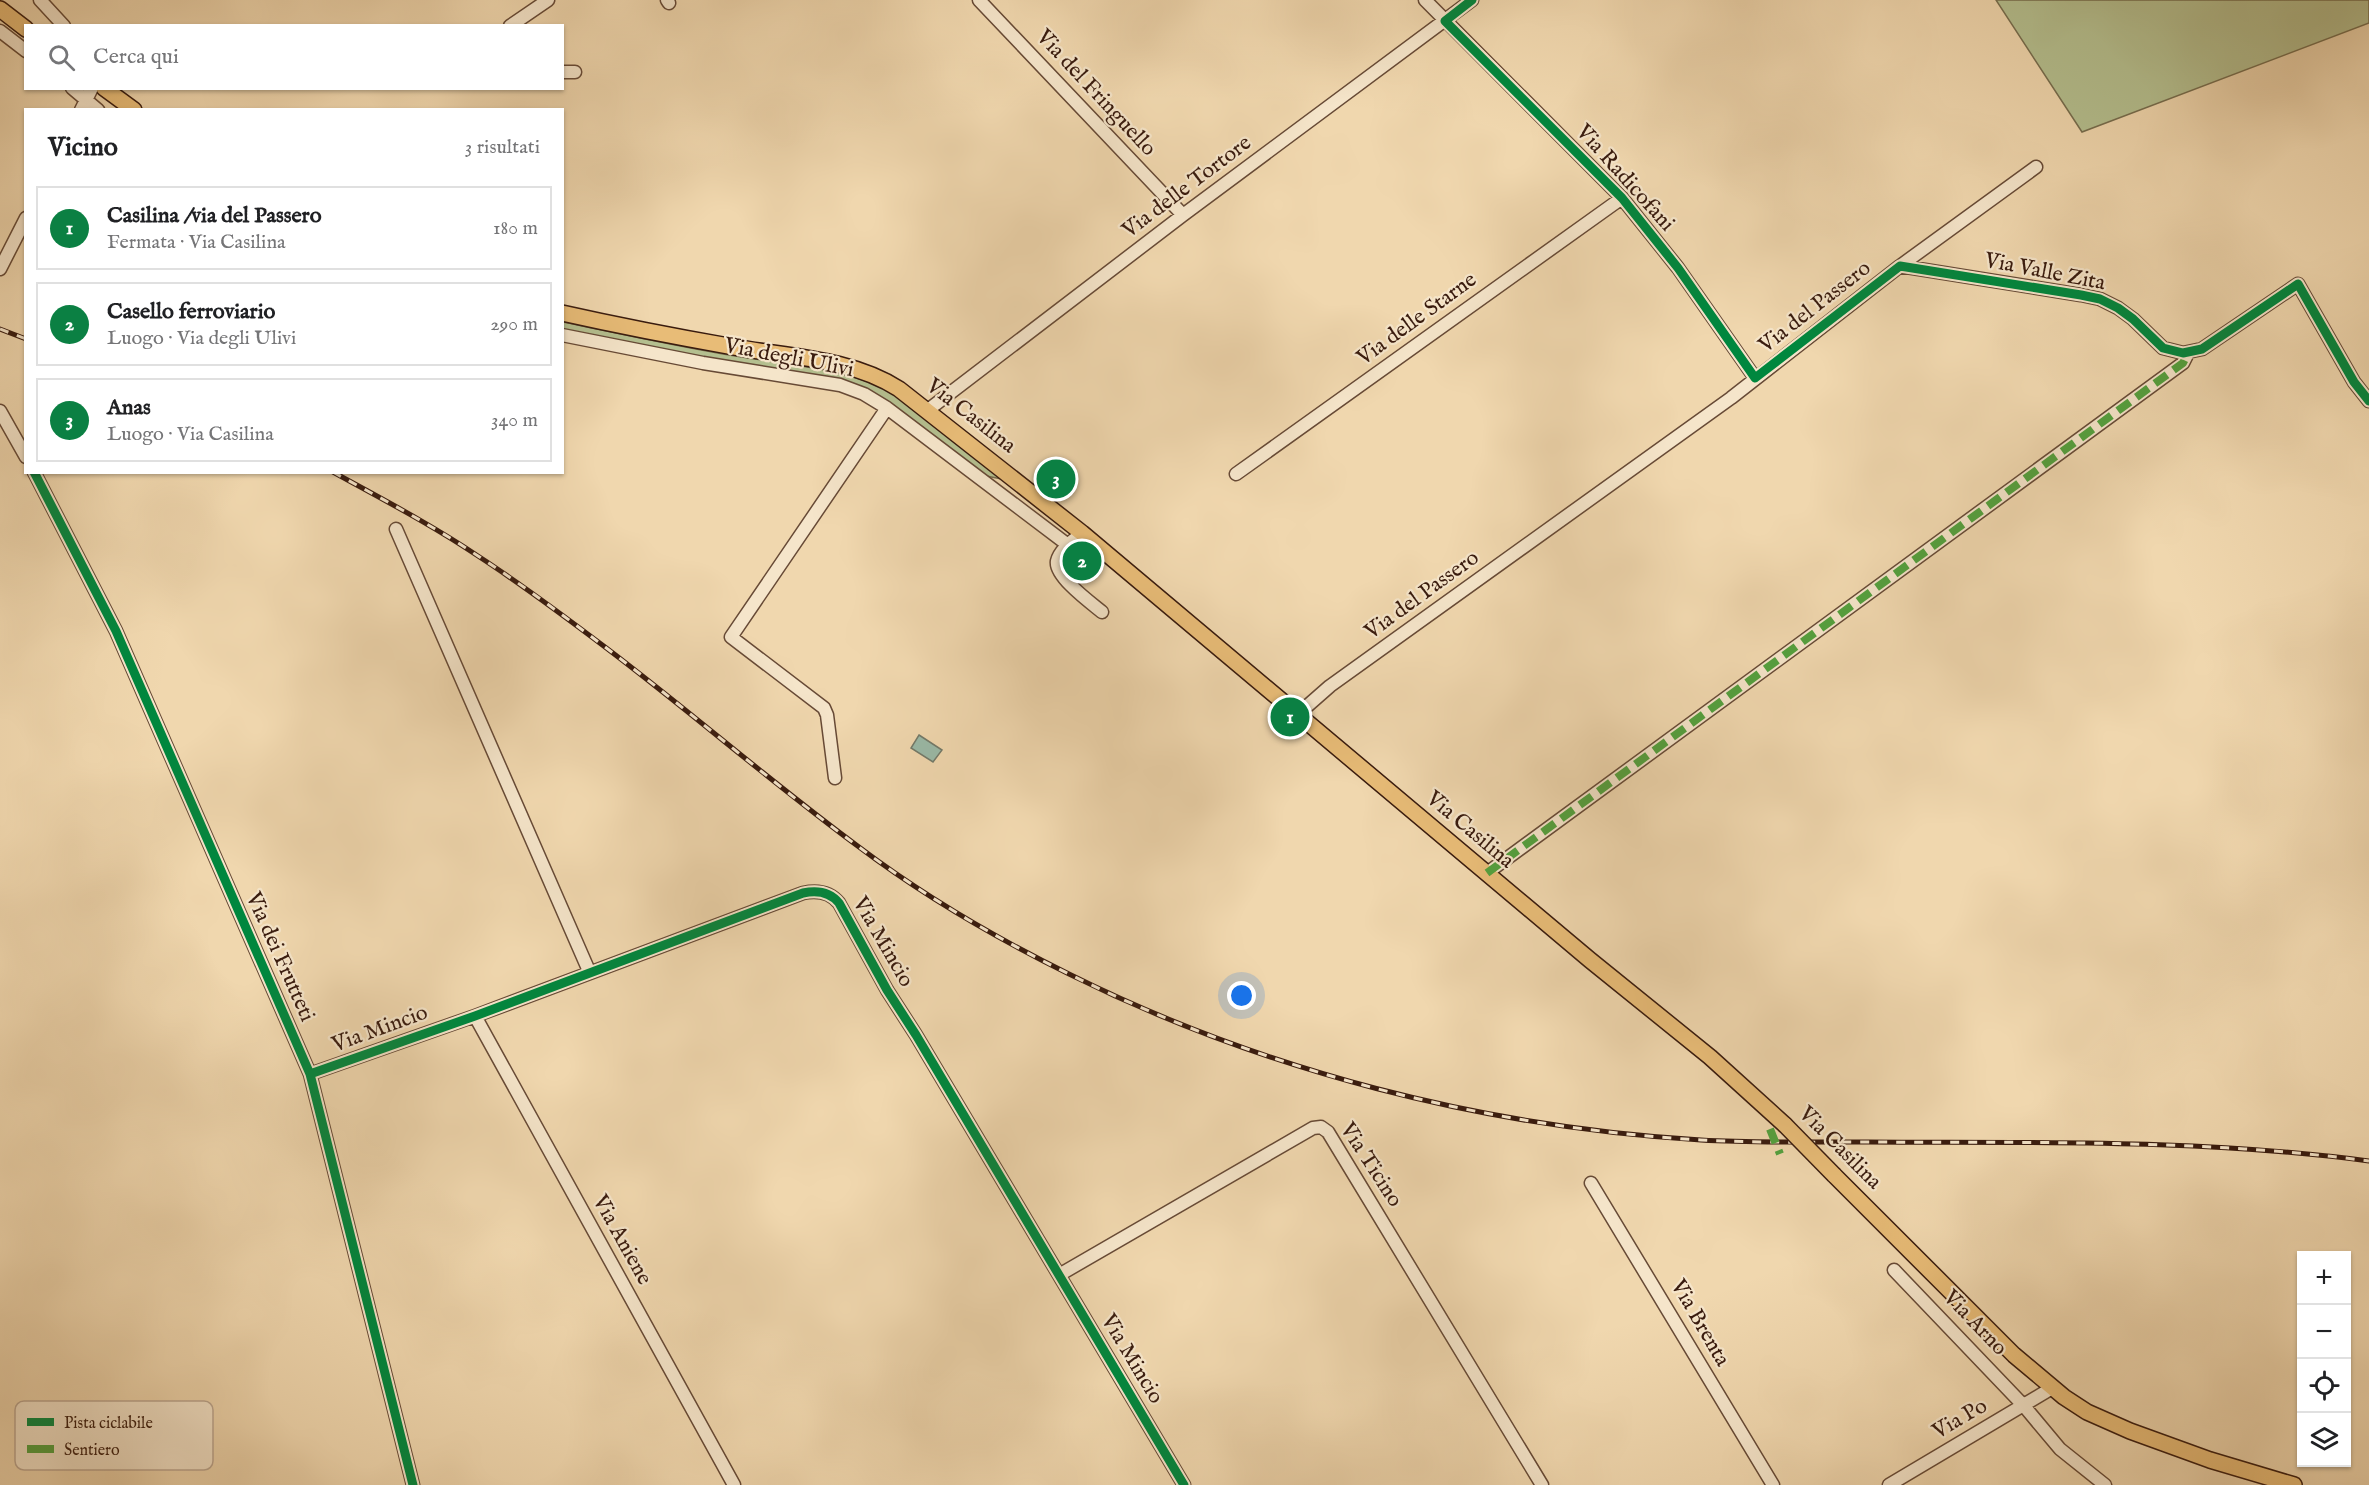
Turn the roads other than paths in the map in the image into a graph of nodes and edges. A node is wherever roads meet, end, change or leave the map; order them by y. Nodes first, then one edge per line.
1 (40, 0) edge
2 (548, 0) edge
3 (979, 0) edge
4 (1425, 0) edge
5 (1472, 0) edge
6 (0, 9) edge
7 (1445, 21) junction
8 (62, 24) edge
9 (513, 24) edge
10 (24, 27) edge
11 (0, 31) edge
12 (24, 49) edge
13 (73, 90) edge
14 (92, 90) edge
15 (107, 90) edge
16 (83, 105) edge
17 (131, 108) edge
18 (2036, 167) dead end
19 (1622, 198) junction
20 (1183, 215) junction
21 (24, 222) edge
22 (1900, 266) junction
23 (0, 269) edge
24 (564, 313) edge
25 (564, 335) edge
26 (2188, 353) junction
27 (1755, 378) junction
28 (2369, 401) edge
29 (887, 408) junction
30 (928, 410) junction
31 (0, 411) edge
32 (24, 453) edge
33 (35, 474) edge
34 (1236, 474) dead end
35 (396, 528) dead end
36 (1082, 533) junction
37 (1068, 545) junction
38 (1102, 612) dead end
39 (1297, 715) junction
40 (835, 778) dead end
41 (1487, 873) junction
42 (590, 971) junction
43 (475, 1016) junction
44 (310, 1074) junction
45 (1591, 1183) dead end
46 (1894, 1270) dead end
47 (1059, 1275) junction
48 (2052, 1388) junction
49 (2024, 1406) junction
50 (413, 1485) edge
51 (734, 1485) edge
52 (1184, 1485) edge
53 (1542, 1485) edge
54 (1773, 1485) edge
55 (1889, 1485) edge
56 (2105, 1485) edge
57 (2294, 1485) edge

1 - 8 street
2 - 9 street
3 - 20 street, Via del Fringuello
4 - 7 street, Via Radicofani
5 - 7 street, Via delle Tortore
6 - 10 main road
7 - 19 street, Via Radicofani
7 - 20 street, Via delle Tortore
11 - 12 street
13 - 16 street
14 - 16 street
15 - 17 main road
18 - 22 street, Via del Passero
19 - 27 street, Via Radicofani
19 - 34 street, Via delle Starne
20 - 30 street, Via delle Tortore
21 - 23 street
22 - 26 street, Via Valle Zita
22 - 27 street, Via del Passero
24 - 30 main road, Via Casilina
25 - 29 street, Via degli Ulivi
26 - 28 street
26 - 41 street
27 - 39 street, Via del Passero
29 - 37 street, Via degli Ulivi
29 - 40 street
30 - 36 main road, Via Casilina
31 - 32 street
33 - 44 street, Via dei Frutteti
35 - 42 street
36 - 37 street
36 - 39 main road, Via Casilina
37 - 38 street
39 - 41 main road, Via Casilina
41 - 48 main road, Via Casilina, bridge
42 - 43 street, Via Mincio
42 - 47 street, Via Mincio
43 - 44 street, Via Mincio
43 - 51 street, Via Aniene
44 - 50 street, Via dei Frutteti
45 - 54 street, Via Brenta
46 - 49 street, Via Arno
47 - 52 street, Via Mincio
47 - 53 street, Via Ticino
48 - 49 street, Via Po
48 - 57 main road, Via Casilina
49 - 55 street, Via Po
49 - 56 street, Via Arno

